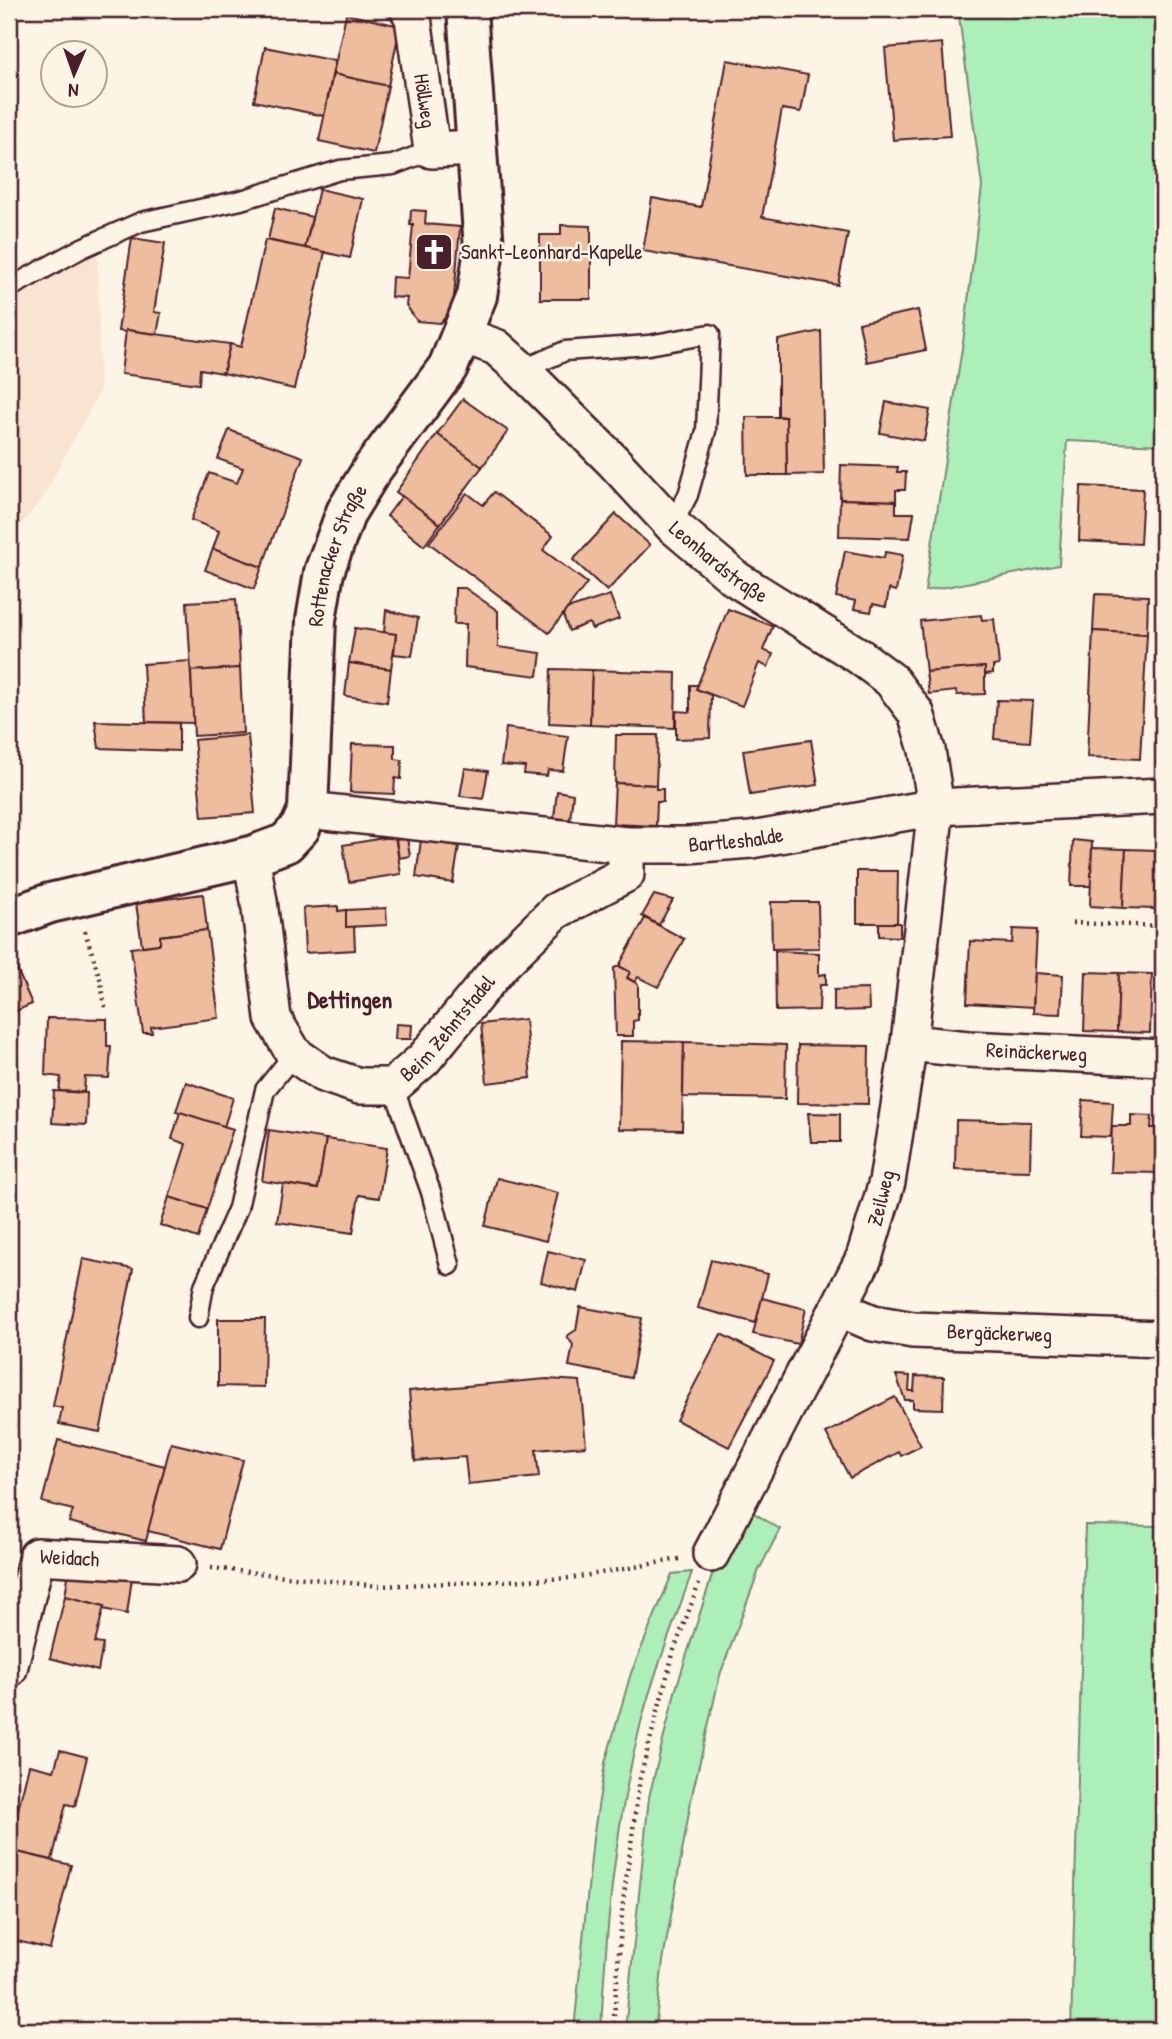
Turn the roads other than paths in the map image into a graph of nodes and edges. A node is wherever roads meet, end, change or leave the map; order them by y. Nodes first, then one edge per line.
1 (408, 9) edge
2 (467, 9) edge
3 (478, 148) junction
4 (432, 149) junction
5 (9, 289) edge
6 (462, 335) junction
7 (522, 370) junction
8 (672, 525) junction
9 (1163, 796) edge
10 (936, 807) junction
11 (308, 810) junction
12 (626, 845) junction
13 (251, 856) junction
14 (9, 918) edge
15 (909, 1043) junction
16 (295, 1054) junction
17 (1163, 1058) edge
18 (393, 1086) junction
19 (450, 1265) dead end
20 (840, 1309) junction
21 (198, 1318) dead end
22 (1163, 1339) edge
23 (711, 1554) road end
24 (178, 1564) road end
25 (9, 1669) edge

1 - 4 street, Höllweg
2 - 3 main road, Rottenacker Straße
3 - 4 street, Höllweg
3 - 6 main road, Rottenacker Straße
4 - 5 lane
6 - 7 street, Leonhardstraße
6 - 11 main road, Rottenacker Straße
7 - 8 street, Leonhardstraße
7 - 8 lane
8 - 10 street, Leonhardstraße
9 - 10 street, Bartleshalde
10 - 12 street, Bartleshalde
10 - 15 street, Zeilweg
11 - 12 street, Bartleshalde
11 - 13 main road, Rottenacker Straße
12 - 18 street, Beim Zehntstadel
13 - 14 main road, Rottenacker Straße
13 - 16 street, Beim Zehntstadel
15 - 17 street, Reinäckerweg
15 - 20 street, Zeilweg
16 - 18 street, Beim Zehntstadel
16 - 21 lane
18 - 19 lane
20 - 22 street, Bergäckerweg
20 - 23 street, Zeilweg
24 - 25 street, Weidach

